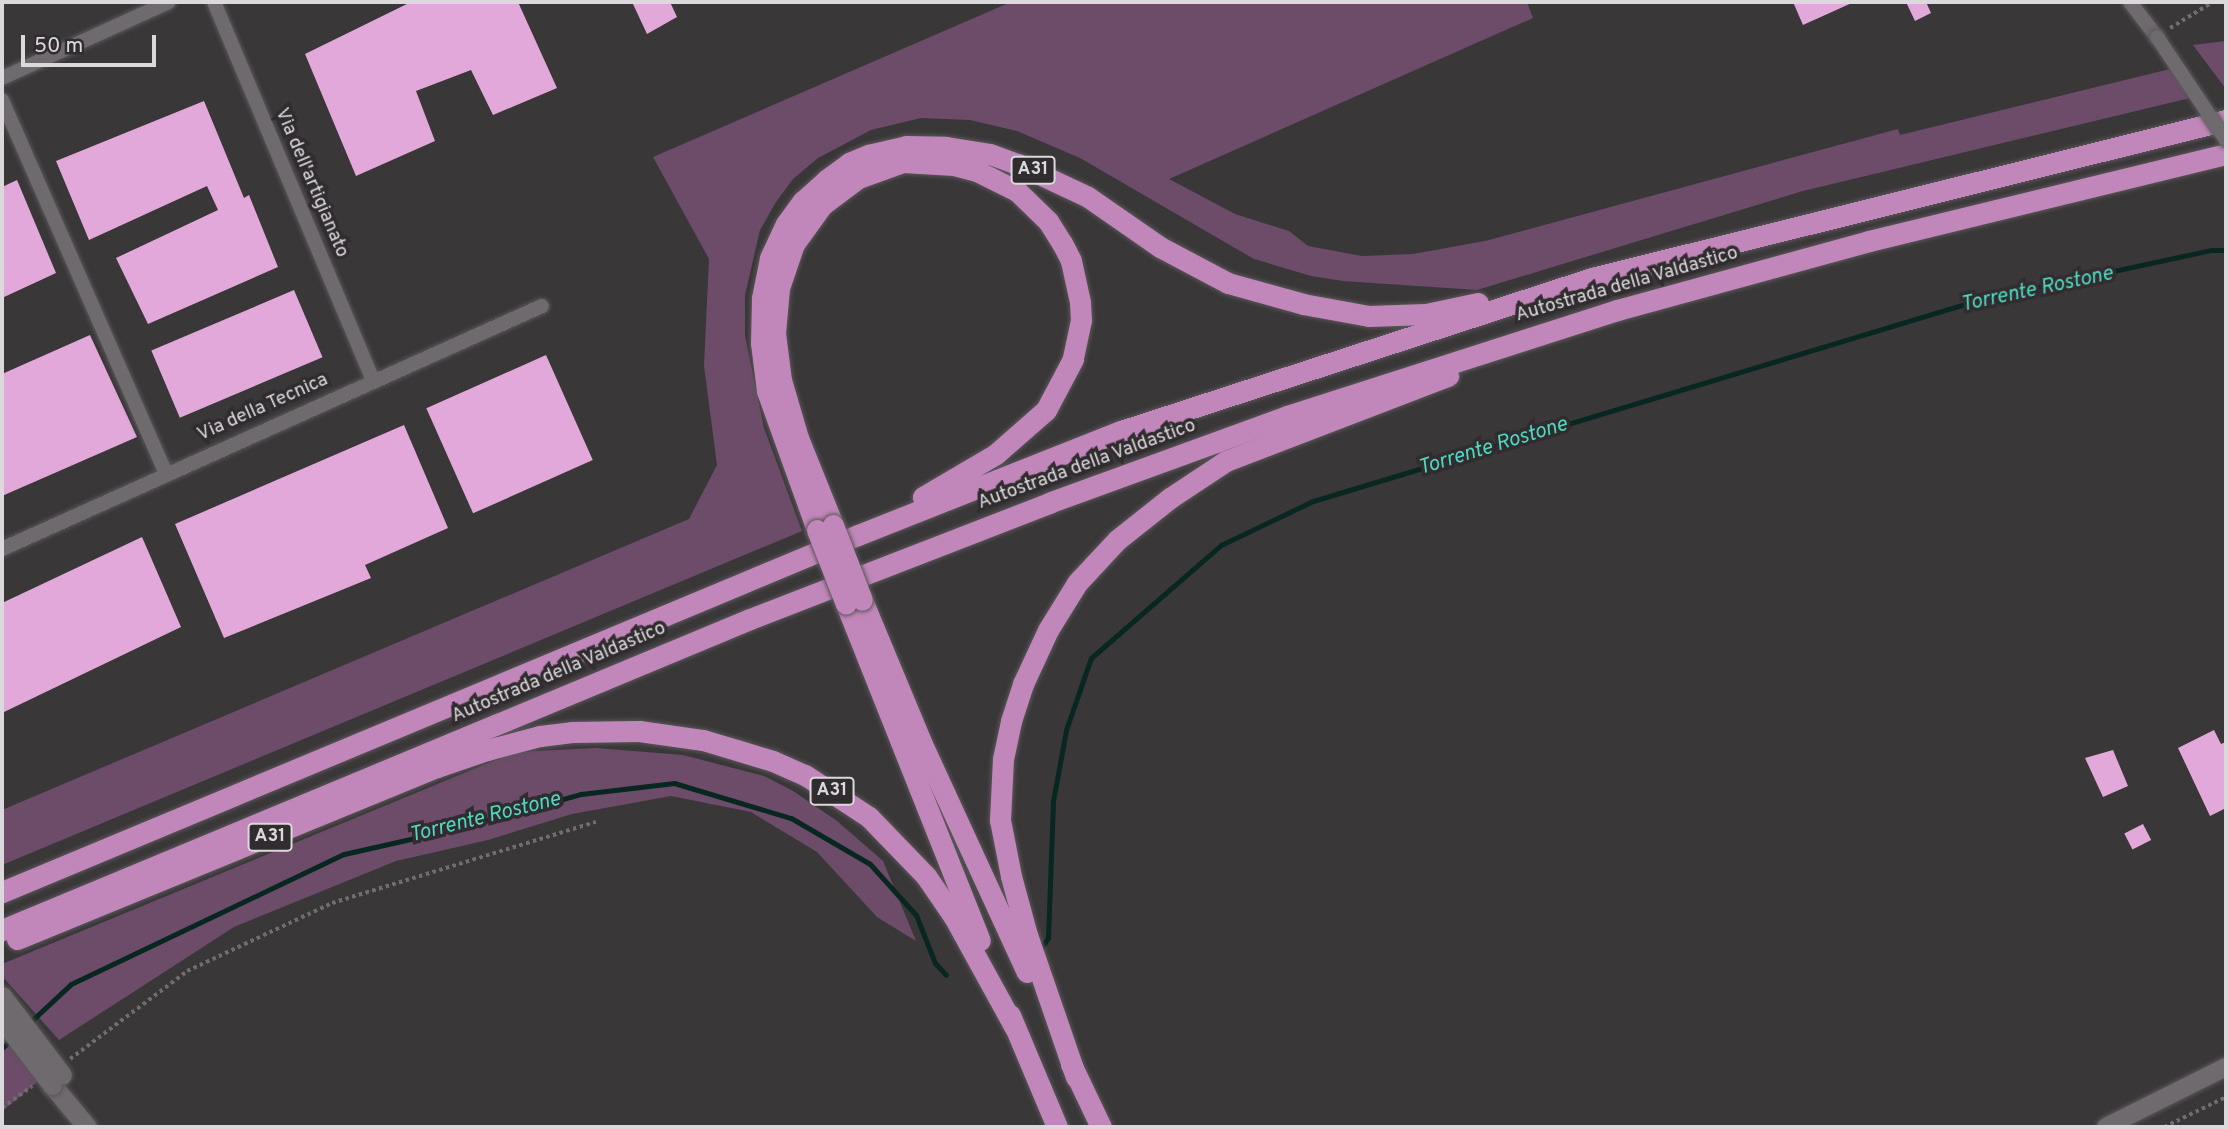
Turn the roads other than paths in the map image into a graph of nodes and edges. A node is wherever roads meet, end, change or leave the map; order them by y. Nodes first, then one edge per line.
1 (169, 2) edge
2 (214, 2) edge
3 (2130, 2) edge
4 (2, 78) edge
5 (2, 100) edge
6 (2226, 120) edge
7 (2226, 140) edge
8 (2226, 154) edge
9 (1592, 278) junction
10 (542, 306) dead end
11 (1617, 310) junction
12 (373, 380) junction
13 (166, 473) junction
14 (825, 527) junction
15 (858, 535) junction
16 (2, 549) edge
17 (854, 602) junction
18 (2, 892) edge
19 (2, 929) edge
20 (2, 943) edge
21 (2, 996) edge
22 (2, 1020) edge
23 (1015, 1028) junction
24 (2226, 1067) edge
25 (53, 1077) junction
26 (1076, 1077) junction
27 (86, 1125) edge
28 (1057, 1127) edge
29 (1101, 1127) edge
30 (2106, 1127) edge

1 - 4 street
2 - 12 street, Via dell'artigianato
3 - 7 street, bridge
5 - 13 street
6 - 9 highway, Autostrada della Valdastico
8 - 11 highway, Autostrada della Valdastico
9 - 14 highway, A31
9 - 15 highway, Autostrada della Valdastico
10 - 12 street, Via della Tecnica
11 - 19 highway, Autostrada della Valdastico
11 - 26 highway, A31
12 - 13 street, Via della Tecnica
13 - 16 street, Via della Tecnica
14 - 15 highway, A31
14 - 17 highway, A31, bridge
15 - 18 highway, Autostrada della Valdastico
17 - 23 highway, A31
17 - 26 highway, A31
20 - 23 highway, A31
21 - 25 main road, bridge
22 - 25 main road, bridge
23 - 28 highway, A31
24 - 30 street
25 - 27 main road
26 - 29 highway, A31

